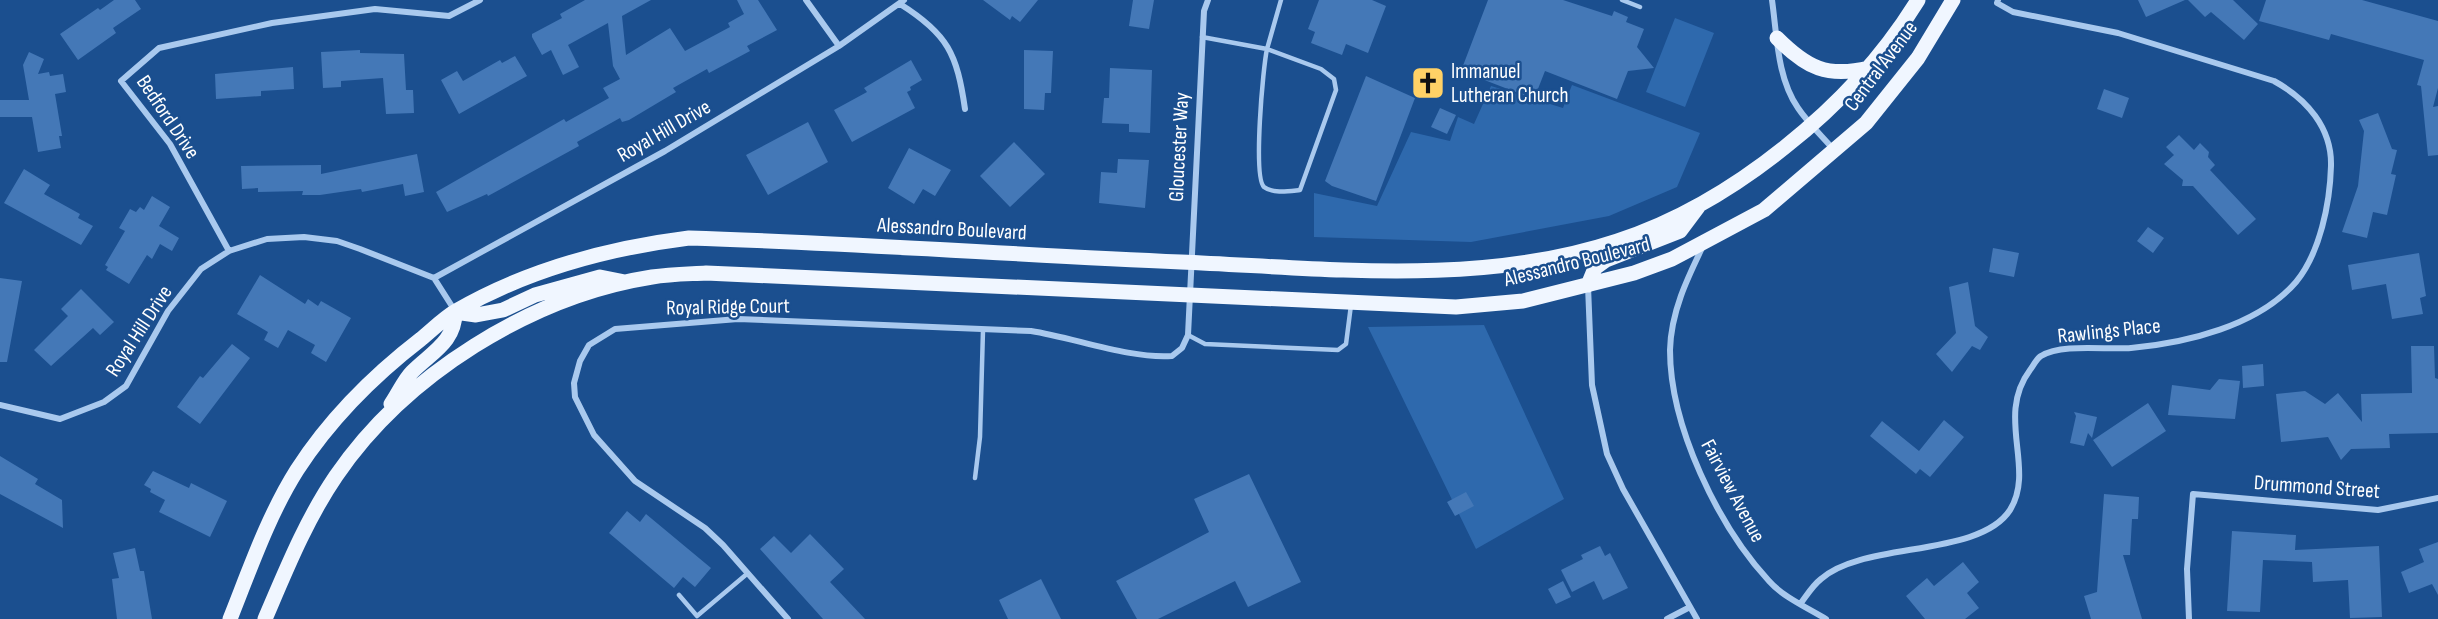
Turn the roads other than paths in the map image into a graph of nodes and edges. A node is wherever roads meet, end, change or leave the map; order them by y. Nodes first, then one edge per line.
1 (480, 0) edge
2 (806, 0) edge
3 (1208, 0) edge
4 (1281, 0) edge
5 (1622, 0) edge
6 (1772, 0) edge
7 (1918, 0) edge
8 (1953, 0) edge
9 (902, 2) edge
10 (1998, 2) edge
11 (1640, 7) dead end
12 (1202, 37) junction
13 (1778, 38) junction
14 (839, 46) junction
15 (1267, 49) junction
16 (1869, 68) junction
17 (965, 109) dead end
18 (1812, 126) junction
19 (1836, 151) junction
20 (1698, 207) junction
21 (1705, 243) junction
22 (229, 251) junction
23 (1191, 262) junction
24 (434, 278) junction
25 (629, 283) junction
26 (1588, 285) junction
27 (1190, 297) junction
28 (1351, 303) junction
29 (455, 312) junction
30 (983, 330) junction
31 (1188, 335) junction
32 (0, 405) edge
33 (382, 419) junction
34 (975, 478) dead end
35 (2438, 498) edge
36 (748, 573) junction
37 (679, 595) dead end
38 (1801, 603) junction
39 (1690, 607) junction
40 (698, 618) edge
41 (230, 619) edge
42 (265, 619) edge
43 (788, 619) edge
44 (1667, 619) edge
45 (1697, 619) edge
46 (1826, 619) edge
47 (2189, 619) edge

1 - 22 street, Bedford Drive
2 - 14 street
3 - 12 street, Gloucester Way
4 - 15 lane
5 - 11 lane
6 - 13 street
7 - 16 main road, Central Avenue
8 - 19 main road, Central Avenue
9 - 14 street, Royal Hill Drive
9 - 17 street
10 - 38 street, Rawlings Place
12 - 15 lane
12 - 23 street, Gloucester Way
13 - 16 main road
13 - 18 street
14 - 24 street, Royal Hill Drive
15 - 15 lane
16 - 18 main road, Central Avenue
18 - 19 street
18 - 20 main road, Alessandro Boulevard
19 - 21 main road, Alessandro Boulevard
20 - 23 main road, Alessandro Boulevard
20 - 26 main road
21 - 26 main road, Alessandro Boulevard
21 - 38 street, Fairview Avenue
22 - 24 street, Royal Hill Drive
22 - 32 street, Royal Hill Drive
23 - 27 street, Gloucester Way
23 - 29 main road, Alessandro Boulevard
24 - 29 street
25 - 27 main road, Alessandro Boulevard
25 - 29 main road
25 - 33 main road, Alessandro Boulevard
26 - 28 main road, Alessandro Boulevard
26 - 39 street
27 - 28 main road, Alessandro Boulevard
27 - 31 street
28 - 31 lane
29 - 33 main road
29 - 41 main road, Alessandro Boulevard
30 - 31 street, Royal Ridge Court
30 - 34 lane
30 - 36 street, Royal Ridge Court
33 - 42 main road, Alessandro Boulevard
35 - 47 street, Drummond Street
36 - 40 lane
36 - 43 street, Royal Ridge Court
37 - 40 lane
38 - 46 street, Fairview Avenue
39 - 44 street
39 - 45 street

